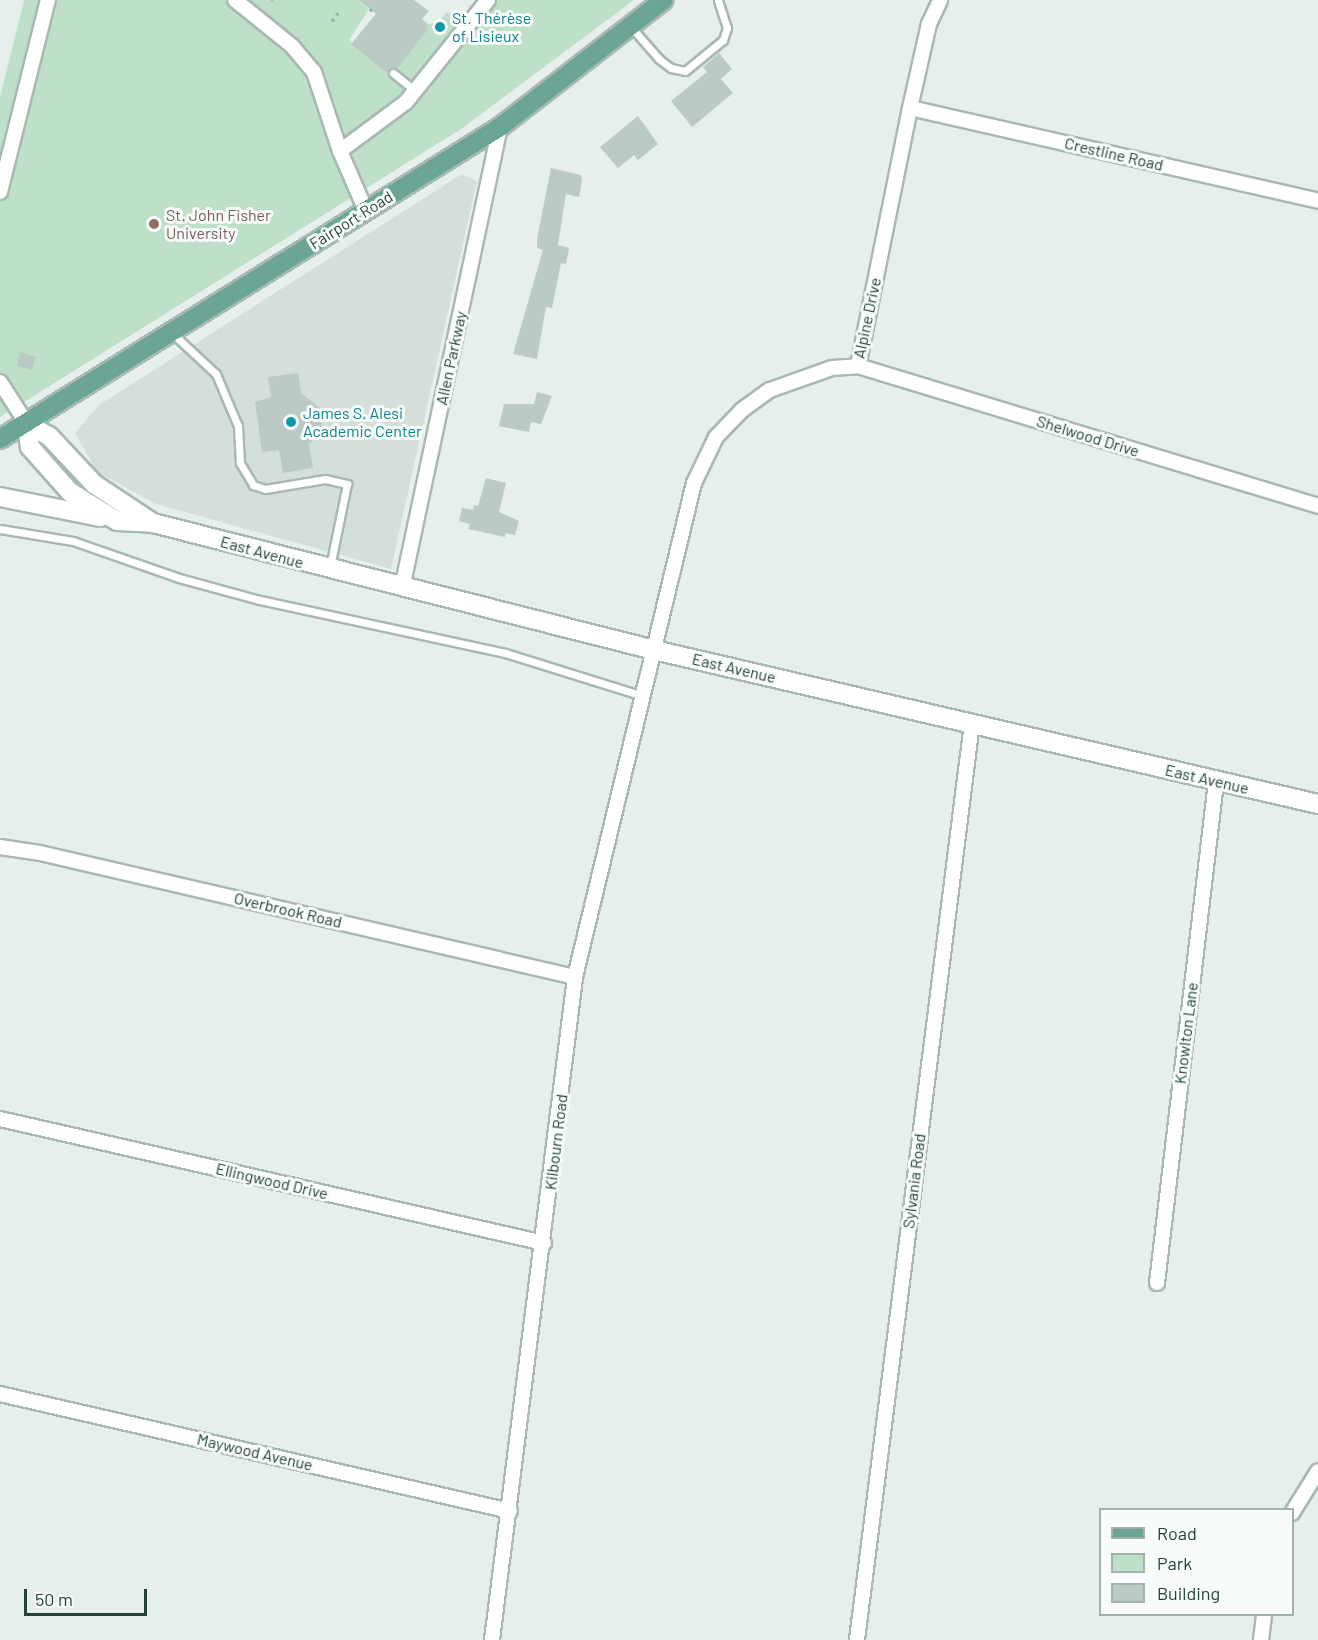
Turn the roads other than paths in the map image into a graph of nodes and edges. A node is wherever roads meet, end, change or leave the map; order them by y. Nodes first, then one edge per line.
1 (48, 0) edge
2 (235, 0) edge
3 (488, 0) edge
4 (664, 0) edge
5 (718, 0) edge
6 (940, 0) edge
7 (630, 26) junction
8 (393, 73) dead end
9 (415, 91) junction
10 (910, 108) junction
11 (500, 127) junction
12 (340, 152) junction
13 (0, 192) edge
14 (1318, 201) edge
15 (366, 210) junction
16 (172, 333) junction
17 (858, 366) junction
18 (0, 382) edge
19 (27, 424) junction
20 (0, 439) edge
21 (0, 497) edge
22 (1318, 506) edge
23 (117, 521) junction
24 (153, 523) junction
25 (0, 529) edge
26 (329, 570) junction
27 (402, 588) junction
28 (654, 650) junction
29 (643, 696) junction
30 (972, 723) junction
31 (1216, 782) junction
32 (1318, 804) edge
33 (0, 847) edge
34 (575, 977) junction
35 (0, 1119) edge
36 (544, 1243) junction
37 (1157, 1283) dead end
38 (0, 1394) edge
39 (1318, 1471) edge
40 (510, 1511) junction
41 (1294, 1512) edge
42 (1264, 1616) edge
43 (492, 1640) edge
44 (857, 1640) edge
45 (1261, 1640) edge

1 - 13 street
2 - 12 street
3 - 9 street
4 - 7 main road, Fairport Road
5 - 7 lane
6 - 10 street, Alpine Drive
7 - 11 main road, Fairport Road
8 - 9 lane
9 - 12 street
10 - 14 street, Crestline Road
10 - 17 street, Alpine Drive
11 - 15 main road, Fairport Road
11 - 27 street, Allen Parkway
12 - 15 street
15 - 16 main road, Fairport Road
16 - 19 main road, Fairport Road
16 - 26 lane
17 - 22 street, Shelwood Drive
17 - 28 street, Alpine Drive
18 - 19 street
19 - 20 main road
19 - 23 main road, East Avenue
19 - 24 main road, East Avenue
21 - 23 main road
23 - 24 main road, East Avenue
24 - 26 main road, East Avenue
25 - 29 lane
26 - 27 main road, East Avenue
27 - 28 main road, East Avenue
28 - 29 street, Kilbourn Road
28 - 30 main road, East Avenue
29 - 34 street, Kilbourn Road
30 - 31 main road, East Avenue
30 - 44 street, Sylvania Road
31 - 32 main road, East Avenue
31 - 37 street, Knowlton Lane
33 - 34 street, Overbrook Road
34 - 36 street, Kilbourn Road
35 - 36 street, Ellingwood Drive
36 - 40 street, Kilbourn Road
38 - 40 street, Maywood Avenue
39 - 41 street
40 - 43 street, Kilbourn Road
42 - 45 street

